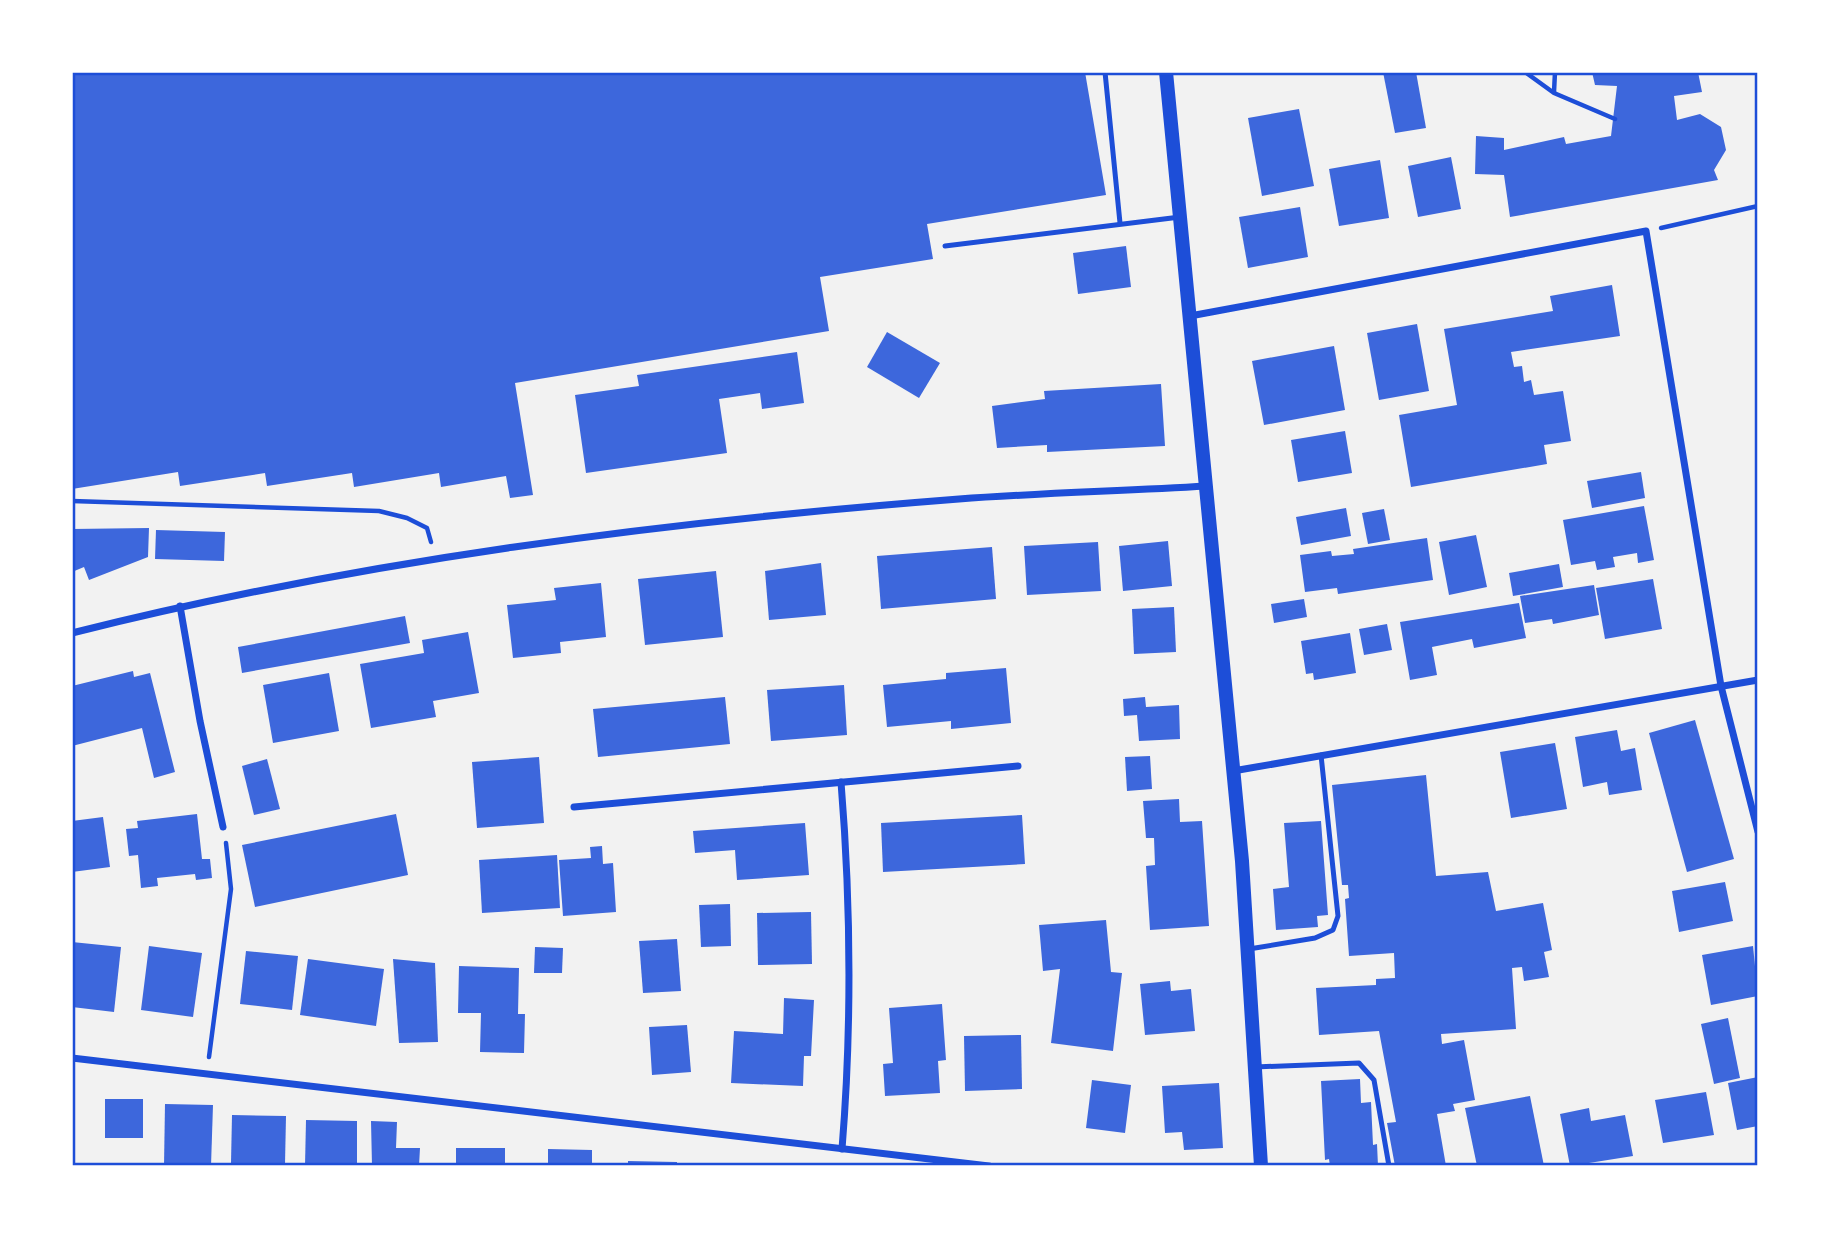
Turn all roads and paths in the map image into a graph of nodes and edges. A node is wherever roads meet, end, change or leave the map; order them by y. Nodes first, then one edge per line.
1 (1105, 72) edge
2 (1166, 72) edge
3 (1525, 72) edge
4 (1555, 72) edge
5 (1554, 93) junction
6 (1615, 119) dead end
7 (1758, 206) edge
8 (1180, 217) junction
9 (1121, 223) junction
10 (1646, 231) junction
11 (945, 246) dead end
12 (1190, 316) junction
13 (1207, 486) junction
14 (72, 501) edge
15 (434, 559) junction
16 (180, 606) junction
17 (72, 633) edge
18 (1758, 680) edge
19 (1721, 686) junction
20 (1321, 755) junction
21 (1018, 766) dead end
22 (1233, 771) junction
23 (841, 782) junction
24 (574, 807) dead end
25 (223, 827) joint
26 (1758, 832) edge
27 (1249, 949) junction
28 (72, 1058) edge
29 (1255, 1067) junction
30 (207, 1072) junction
31 (842, 1149) junction
32 (989, 1166) edge
33 (1261, 1166) edge
34 (1390, 1166) edge

1 - 9 lane
2 - 8 main road
3 - 5 path
4 - 5 path
5 - 6 path
7 - 10 path
8 - 9 lane
8 - 12 main road
9 - 11 lane
10 - 12 street
10 - 19 street
12 - 13 main road
13 - 15 street
13 - 22 main road
14 - 15 path
15 - 16 street
16 - 17 street
16 - 25 street
18 - 19 street
19 - 20 street
19 - 26 street
20 - 22 street
20 - 27 lane
21 - 23 street
22 - 27 main road
23 - 24 street
23 - 31 street
25 - 30 path
27 - 29 main road
28 - 30 street
29 - 33 main road
29 - 34 lane
30 - 31 street
31 - 32 street

